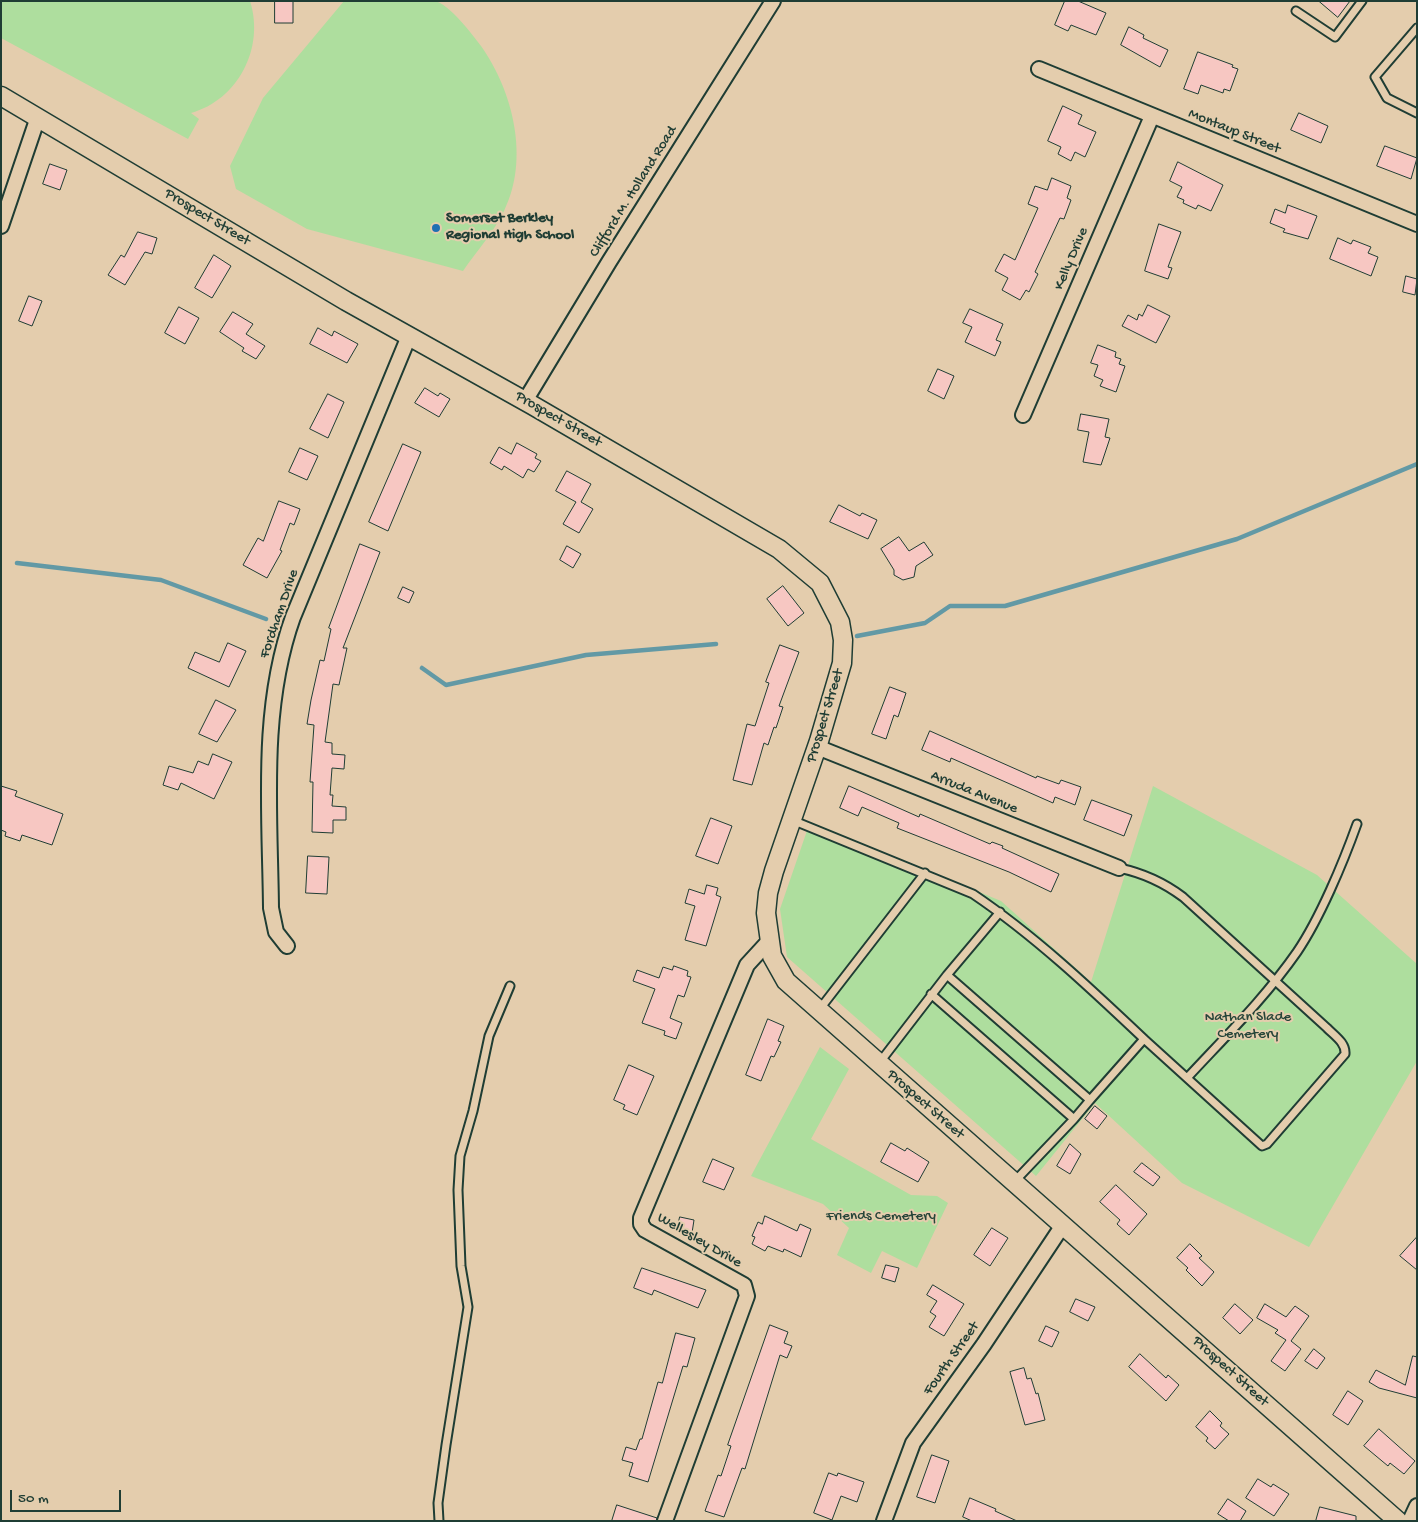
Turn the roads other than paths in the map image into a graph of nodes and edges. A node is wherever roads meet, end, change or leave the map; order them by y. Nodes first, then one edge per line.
1 (773, 1) edge
2 (1362, 1) edge
3 (1296, 11) dead end
4 (1417, 28) edge
5 (1039, 68) dead end
6 (1, 96) edge
7 (1417, 112) edge
8 (1152, 116) junction
9 (38, 117) junction
10 (1417, 224) edge
11 (1, 226) edge
12 (409, 336) junction
13 (526, 401) junction
14 (1023, 415) dead end
15 (817, 748) junction
16 (792, 820) junction
17 (1357, 824) dead end
18 (1119, 868) joint
19 (925, 873) junction
20 (1000, 912) junction
21 (769, 941) junction
22 (287, 946) dead end
23 (946, 975) junction
24 (1275, 982) junction
25 (510, 986) dead end
26 (931, 994) junction
27 (818, 1011) junction
28 (1144, 1039) junction
29 (878, 1064) junction
30 (1186, 1078) junction
31 (1090, 1100) junction
32 (1074, 1119) junction
33 (1013, 1182) junction
34 (1063, 1224) junction
35 (1417, 1506) edge
36 (889, 1519) edge
37 (439, 1521) edge
38 (666, 1521) edge
39 (1398, 1521) edge
40 (1410, 1521) edge

1 - 13 street, Clifford M. Holland Road
2 - 3 lane
4 - 7 lane
5 - 8 street, Montaup Street
6 - 9 street, Prospect Street
8 - 10 street, Montaup Street
8 - 14 street, Kelly Drive
9 - 11 street
9 - 12 street, Prospect Street
12 - 13 street, Prospect Street
12 - 22 street, Fordham Drive
13 - 15 street, Prospect Street
15 - 16 street, Prospect Street
15 - 18 street, Arruda Avenue
16 - 19 lane
16 - 21 street, Prospect Street
17 - 24 lane
18 - 24 lane
19 - 20 lane
19 - 27 lane
20 - 23 lane
20 - 28 lane
21 - 27 street, Prospect Street
21 - 38 street, Wellesley Drive
23 - 26 lane
23 - 31 lane
24 - 30 lane
24 - 30 lane
25 - 37 lane
26 - 29 lane
26 - 32 lane
27 - 29 street, Prospect Street
28 - 30 lane
28 - 31 lane
29 - 33 street, Prospect Street
31 - 32 lane
32 - 33 lane
33 - 34 street, Prospect Street
34 - 36 street, Fourth Street
34 - 39 street, Prospect Street
35 - 40 street

